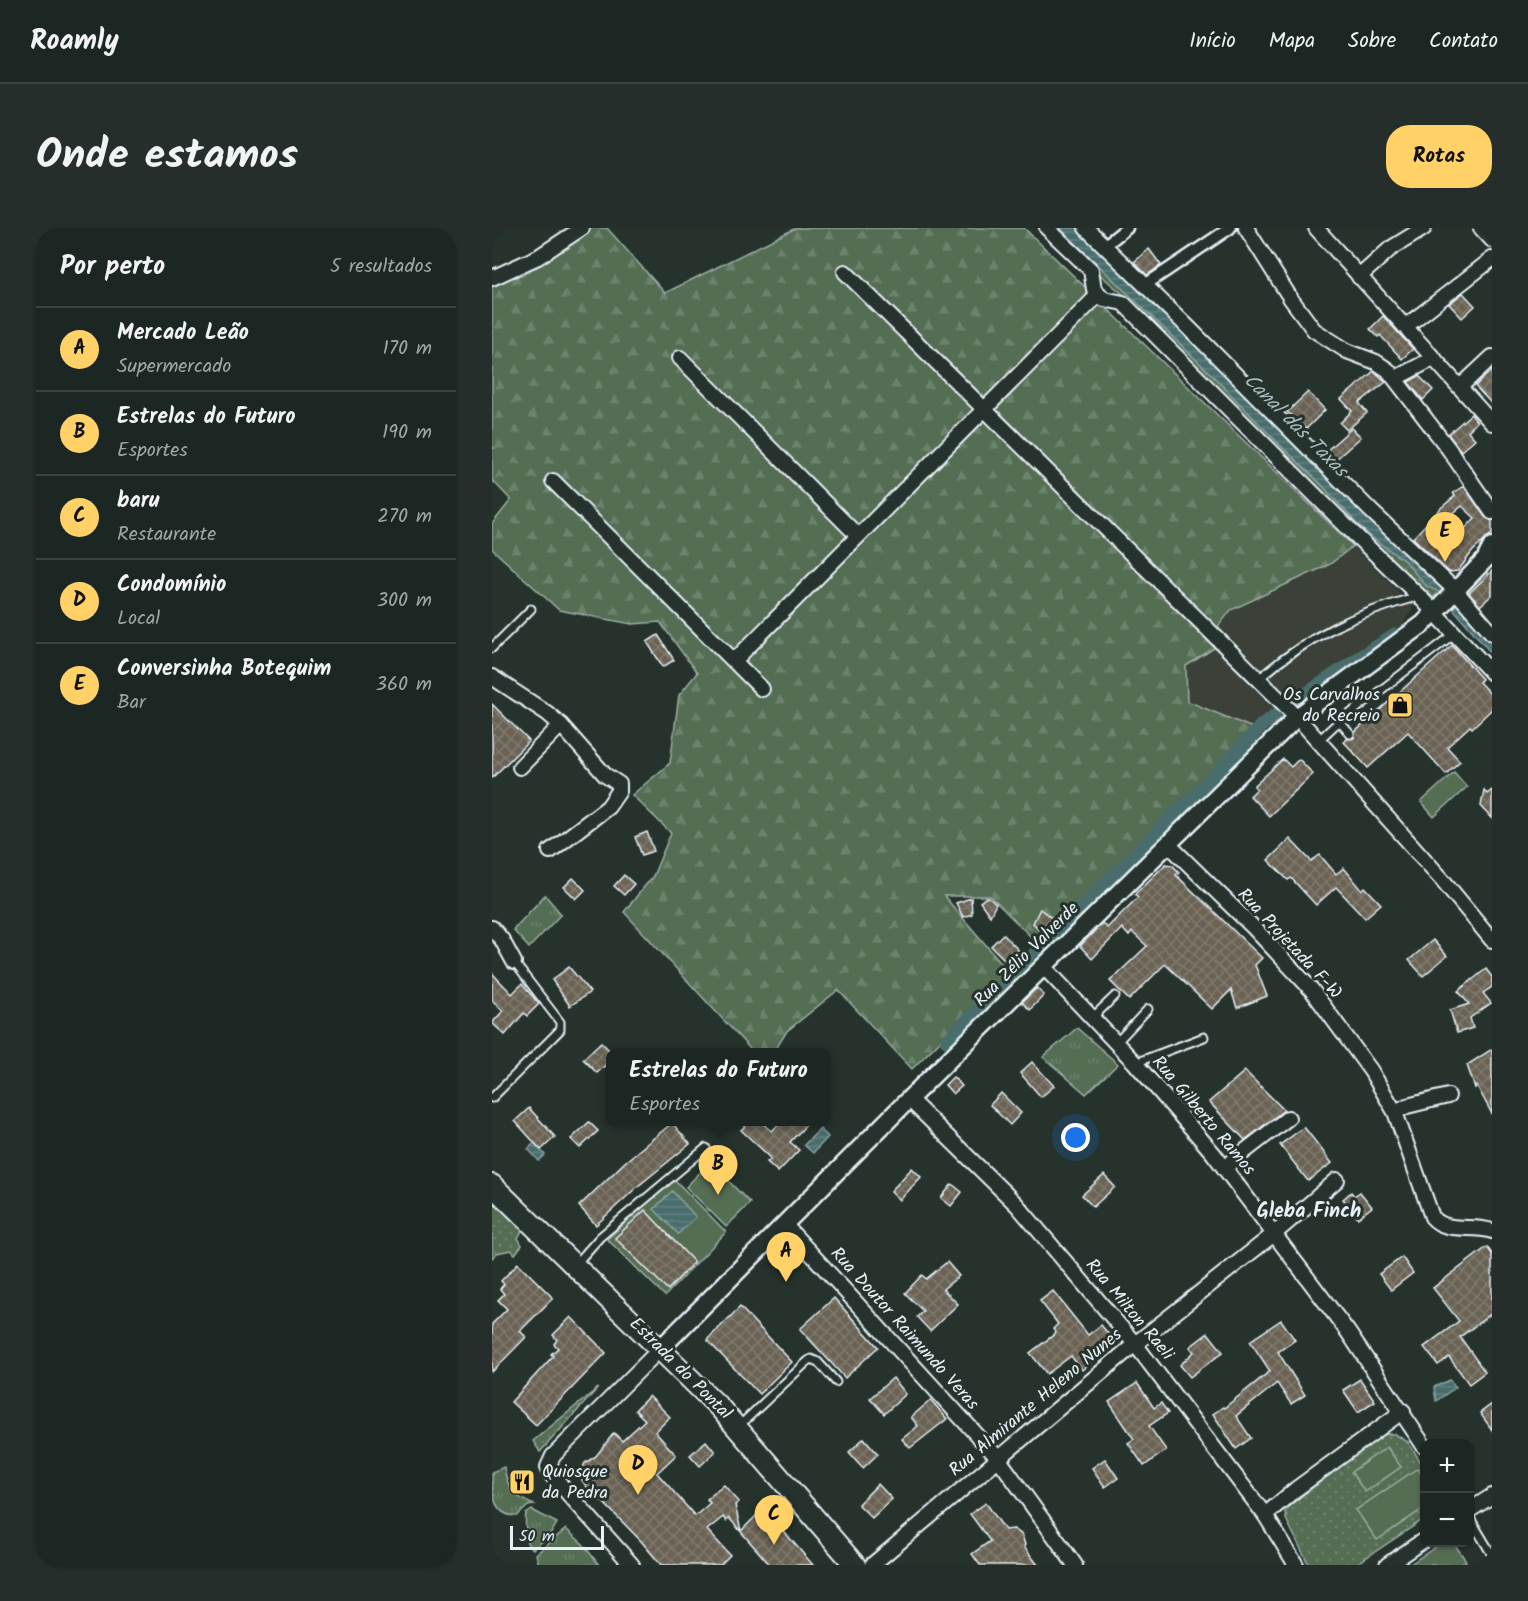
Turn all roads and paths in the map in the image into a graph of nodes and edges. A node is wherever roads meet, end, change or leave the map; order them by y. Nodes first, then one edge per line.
1 (582, 228) edge
2 (1047, 228) edge
3 (1086, 228) edge
4 (1126, 228) edge
5 (1230, 228) edge
6 (1246, 228) edge
7 (1316, 228) edge
8 (1424, 228) edge
9 (1481, 228) edge
10 (1492, 240) edge
11 (1104, 246) junction
12 (1492, 259) edge
13 (846, 272) dead end
14 (1359, 277) junction
15 (492, 278) edge
16 (1145, 285) junction
17 (1099, 294) junction
18 (1405, 327) junction
19 (1492, 357) edge
20 (680, 358) dead end
21 (1434, 358) junction
22 (1395, 378) junction
23 (1460, 387) junction
24 (984, 409) junction
25 (1492, 423) edge
26 (552, 481) dead end
27 (1492, 512) edge
28 (858, 536) junction
29 (1490, 554) edge
30 (1453, 591) junction
31 (1419, 596) junction
32 (531, 609) dead end
33 (1436, 610) junction
34 (1492, 633) edge
35 (1454, 634) junction
36 (492, 648) edge
37 (734, 662) junction
38 (1492, 673) edge
39 (492, 677) edge
40 (1259, 679) junction
41 (762, 689) dead end
42 (1297, 717) junction
43 (1340, 722) junction
44 (561, 725) junction
45 (1350, 734) dead end
46 (1318, 741) junction
47 (520, 767) dead end
48 (1168, 843) junction
49 (550, 851) dead end
50 (492, 928) edge
51 (1492, 940) edge
52 (514, 962) joint
53 (1043, 966) junction
54 (1115, 996) dead end
55 (1148, 1009) dead end
56 (1092, 1018) junction
57 (1204, 1036) dead end
58 (1116, 1043) junction
59 (1135, 1062) junction
60 (1448, 1096) dead end
61 (492, 1098) edge
62 (909, 1099) junction
63 (1395, 1112) junction
64 (1288, 1118) dead end
65 (706, 1149) dead end
66 (1225, 1169) junction
67 (1337, 1180) dead end
68 (492, 1185) edge
69 (784, 1224) junction
70 (1492, 1232) edge
71 (1274, 1234) junction
72 (574, 1266) junction
73 (1136, 1344) junction
74 (660, 1349) junction
75 (836, 1382) dead end
76 (1403, 1412) junction
77 (738, 1427) junction
78 (1420, 1439) edge
79 (998, 1458) junction
80 (1492, 1496) edge
81 (1474, 1507) edge
82 (1265, 1515) junction
83 (1474, 1525) edge
84 (1420, 1543) edge
85 (1492, 1555) edge
86 (633, 1565) edge
87 (855, 1565) edge
88 (872, 1565) edge
89 (1075, 1565) edge
90 (1296, 1565) edge
91 (1387, 1565) edge

1 - 15 street
2 - 17 street
3 - 11 street
4 - 11 street
5 - 16 street
6 - 22 street
7 - 14 street
8 - 14 street
9 - 10 street
11 - 16 street
12 - 18 street
13 - 24 street
14 - 18 street
16 - 30 street
17 - 24 street
17 - 31 street
18 - 21 street
19 - 23 street
20 - 28 street
21 - 22 street
21 - 23 street
22 - 27 street
23 - 25 street
24 - 28 street
24 - 40 street
26 - 37 street
28 - 37 street
29 - 30 street, Rua Zélio Valverde
30 - 33 street, Rua Zélio Valverde
30 - 34 street
31 - 33 street
31 - 40 lane
32 - 36 lane
33 - 35 street
33 - 42 street, Rua Zélio Valverde
35 - 38 street
35 - 43 lane
37 - 41 street
39 - 44 street
40 - 42 street
42 - 46 street
42 - 48 street, Rua Zélio Valverde
43 - 45 lane
43 - 46 lane
44 - 47 street
44 - 49 street
46 - 51 street
48 - 53 street, Rua Zélio Valverde
48 - 63 street, Rua Projetada F-W
50 - 52 street
52 - 61 lane
53 - 56 street, Rua Gilberto Ramos
53 - 62 street, Rua Zélio Valverde
54 - 56 lane
55 - 58 lane
56 - 58 street, Rua Gilberto Ramos
57 - 59 lane
58 - 59 street, Rua Gilberto Ramos
59 - 66 street, Rua Gilberto Ramos
60 - 63 street
62 - 69 street, Rua Zélio Valverde
62 - 73 street, Rua Milton Raeli
63 - 70 street, Rua Projetada F-W
64 - 66 street
65 - 72 lane
66 - 71 street, Rua Gilberto Ramos
67 - 71 street, Rua Almirante Heleno Nunes
68 - 72 main road, Estrada do Pontal
69 - 74 street, Rua Zélio Valverde
69 - 79 street, Rua Doutor Raimundo Veras
71 - 73 street, Rua Almirante Heleno Nunes
71 - 76 street, Rua Gilberto Ramos
72 - 74 main road, Estrada do Pontal
73 - 79 street, Rua Almirante Heleno Nunes
73 - 82 street, Rua Milton Raeli
74 - 77 main road, Estrada do Pontal
74 - 86 street
75 - 77 lane
76 - 78 street, Rua Gilberto Ramos
76 - 82 street
77 - 87 main road, Estrada do Pontal
79 - 88 street, Rua Almirante Heleno Nunes
79 - 89 street, Rua Doutor Raimundo Veras
80 - 81 street
82 - 90 street, Rua Milton Raeli
83 - 85 lane
84 - 91 street

